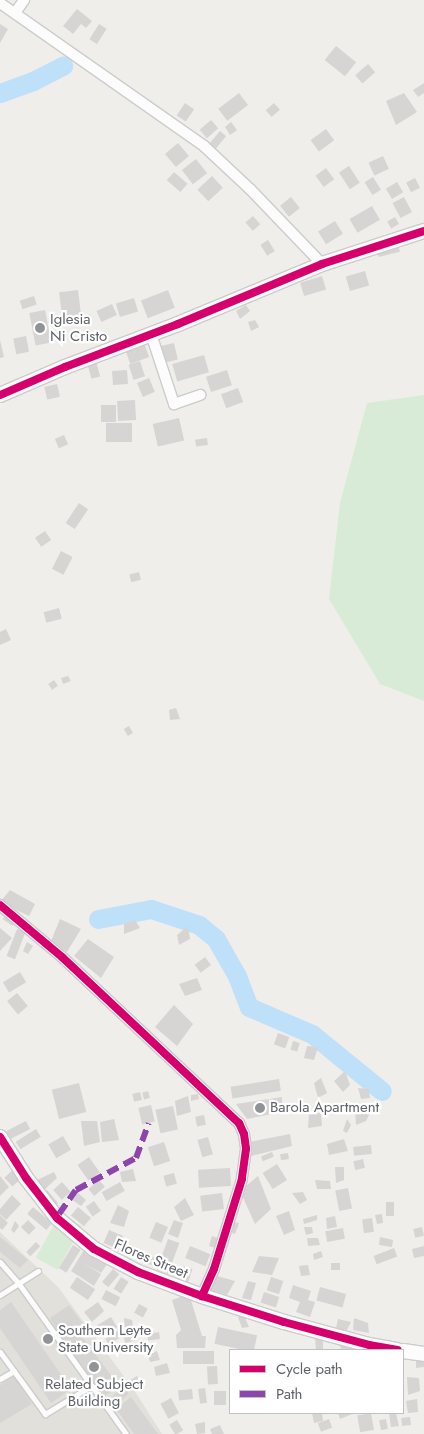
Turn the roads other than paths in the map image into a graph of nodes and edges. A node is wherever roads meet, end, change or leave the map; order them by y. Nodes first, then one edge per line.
1 (24, 0) edge
2 (0, 3) edge
3 (15, 13) junction
4 (424, 231) edge
5 (322, 264) junction
6 (151, 334) junction
7 (0, 395) edge
8 (200, 395) dead end
9 (0, 905) edge
10 (0, 1137) edge
11 (0, 1262) edge
12 (38, 1271) dead end
13 (19, 1284) junction
14 (0, 1295) edge
15 (202, 1296) junction
16 (392, 1349) edge
17 (404, 1351) edge
18 (0, 1352) edge
19 (424, 1354) edge
20 (14, 1371) junction
21 (0, 1379) edge
22 (91, 1386) junction
23 (126, 1434) edge

1 - 3 street
2 - 3 street
3 - 5 street
4 - 5 street
5 - 6 street
6 - 7 street
6 - 8 street
9 - 15 street
10 - 15 street, Flores Street
11 - 13 lane
12 - 13 lane
13 - 14 lane
13 - 22 lane
15 - 16 street, Flores Street
17 - 19 street
18 - 20 lane
20 - 21 lane
20 - 22 lane
22 - 23 lane

